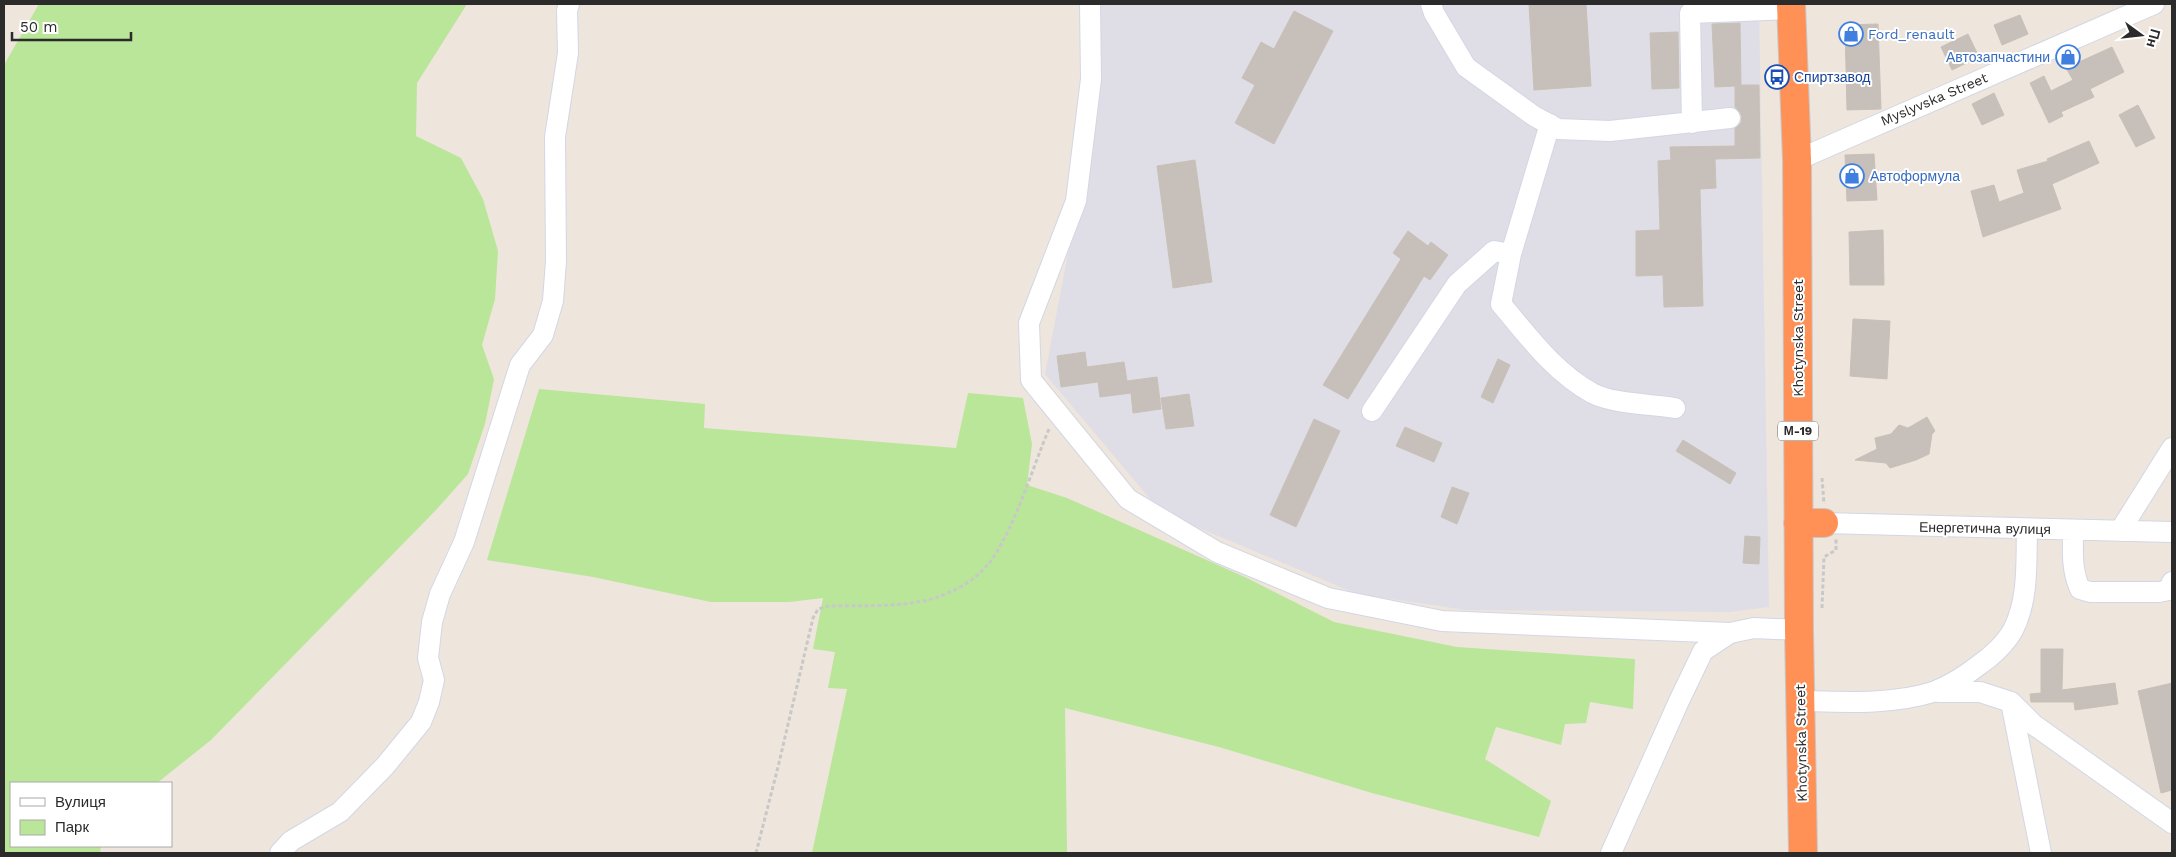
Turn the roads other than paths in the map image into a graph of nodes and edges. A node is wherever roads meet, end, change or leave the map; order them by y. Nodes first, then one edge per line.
1 (569, 4) edge
2 (1090, 4) edge
3 (1431, 4) edge
4 (2154, 4) edge
5 (1788, 5) edge
6 (1730, 118) dead end
7 (1692, 123) junction
8 (1550, 124) junction
9 (1797, 160) junction
10 (1510, 254) junction
11 (1675, 408) dead end
12 (1372, 411) dead end
13 (2172, 448) edge
14 (1811, 523) junction
15 (2026, 529) junction
16 (2073, 530) junction
17 (2120, 531) junction
18 (2172, 532) edge
19 (2172, 582) edge
20 (1799, 630) junction
21 (1730, 633) junction
22 (1933, 692) junction
23 (1800, 701) junction
24 (2011, 702) junction
25 (2172, 823) edge
26 (280, 853) edge
27 (1611, 853) edge
28 (1803, 853) edge
29 (2041, 853) edge

1 - 26 street
2 - 21 street
3 - 8 street
4 - 9 street, Myslyvska Street
5 - 7 street
5 - 9 highway, Khotynska Street / М-19
6 - 7 street
7 - 8 street
8 - 10 street
9 - 14 highway, Khotynska Street / М-19
10 - 11 street
10 - 12 street
13 - 17 street
14 - 15 street, Енергетична вулиця
14 - 20 highway, Khotynska Street / М-19
15 - 16 street, Енергетична вулиця
15 - 22 street
16 - 17 street, Енергетична вулиця
16 - 19 street
17 - 18 street, Енергетична вулиця
20 - 21 street
20 - 23 highway, Khotynska Street / М-19
21 - 27 street
22 - 23 street
22 - 24 street
23 - 28 highway, Khotynska Street / М-19
24 - 25 street
24 - 29 street

